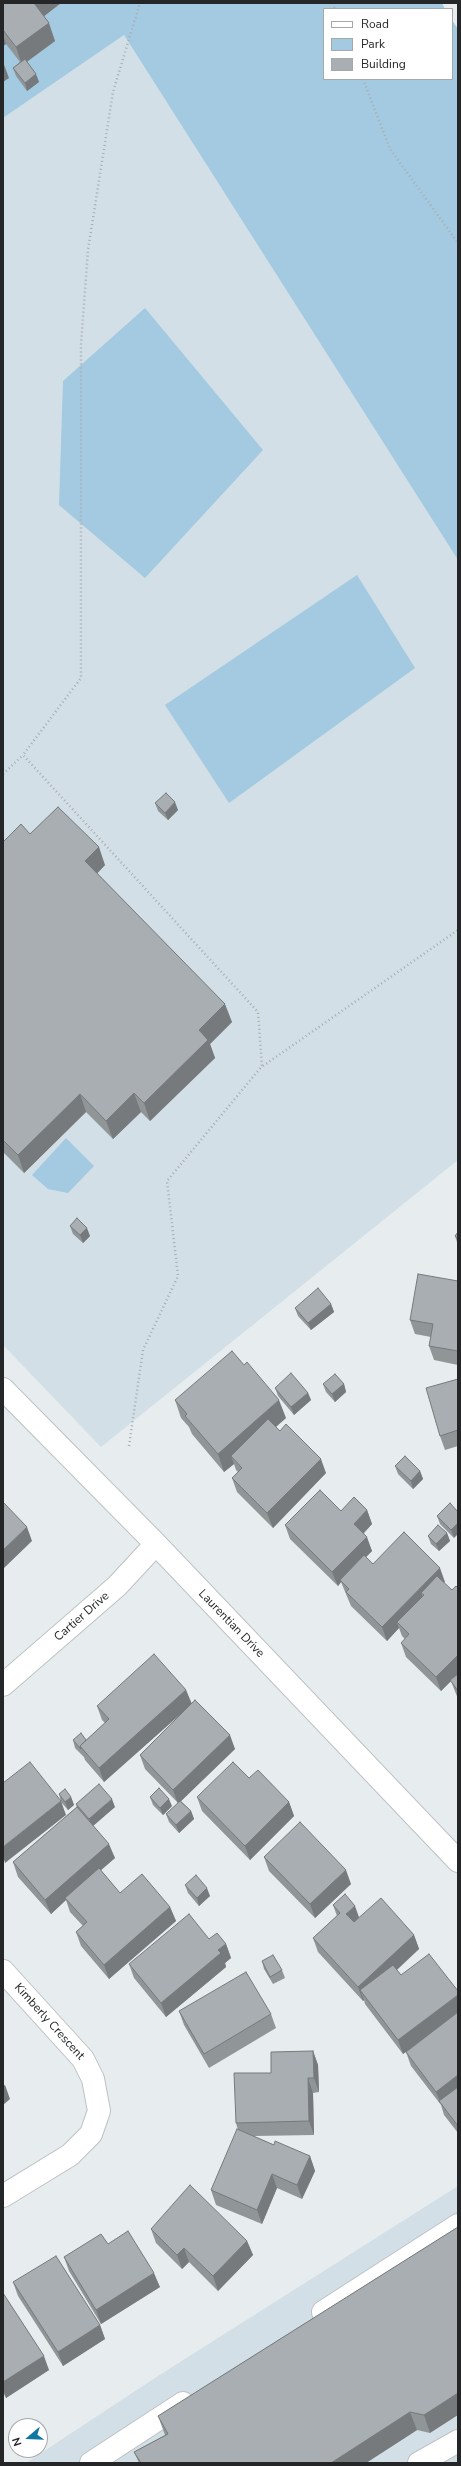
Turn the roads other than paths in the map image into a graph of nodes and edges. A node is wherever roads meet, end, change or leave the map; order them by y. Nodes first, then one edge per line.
1 (3, 1389) edge
2 (156, 1544) junction
3 (3, 1685) edge
4 (458, 1861) edge
5 (3, 1971) edge
6 (3, 2196) edge
7 (458, 2225) edge
8 (304, 2324) edge
9 (197, 2394) edge
10 (458, 2441) edge
11 (90, 2463) edge
12 (419, 2463) edge

1 - 2 street, Laurentian Drive
2 - 3 street, Cartier Drive
2 - 4 street, Laurentian Drive
5 - 6 street, Kimberly Crescent
7 - 8 street
9 - 11 street
10 - 12 street

